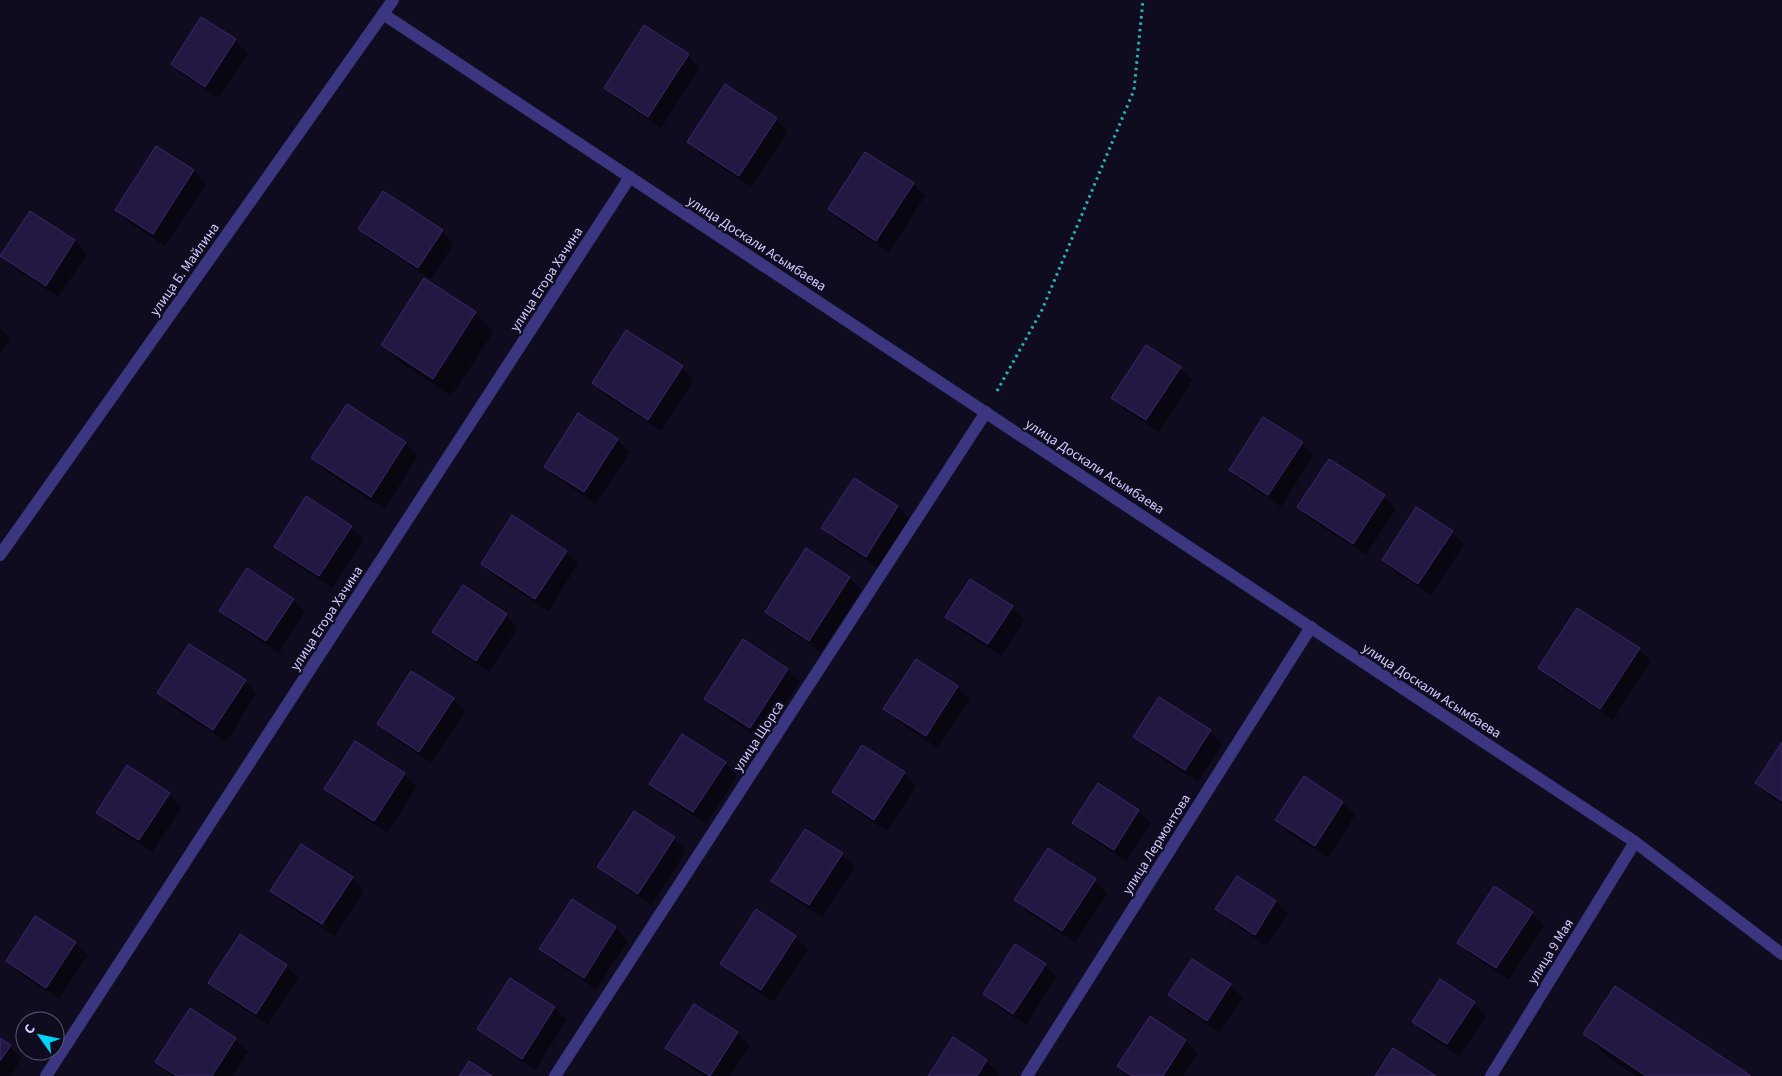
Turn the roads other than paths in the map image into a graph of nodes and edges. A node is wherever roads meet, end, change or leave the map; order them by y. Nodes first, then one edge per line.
1 (393, 0) edge
2 (383, 14) junction
3 (630, 177) junction
4 (986, 412) junction
5 (0, 555) edge
6 (1310, 627) junction
7 (1635, 842) junction
8 (1782, 954) edge
9 (46, 1076) edge
10 (555, 1076) edge
11 (1027, 1076) edge
12 (1491, 1076) edge

1 - 2 street, улица Б. Майлина
2 - 3 street, улица Доскали Асымбаева
2 - 5 street, улица Б. Майлина
3 - 4 street, улица Доскали Асымбаева
3 - 9 street, улица Егора Хачина
4 - 6 street, улица Доскали Асымбаева
4 - 10 street, улица Щорса
6 - 7 street, улица Доскали Асымбаева
6 - 11 street, улица Лермонтова
7 - 8 street, улица Доскали Асымбаева
7 - 12 street, улица 9 Мая

